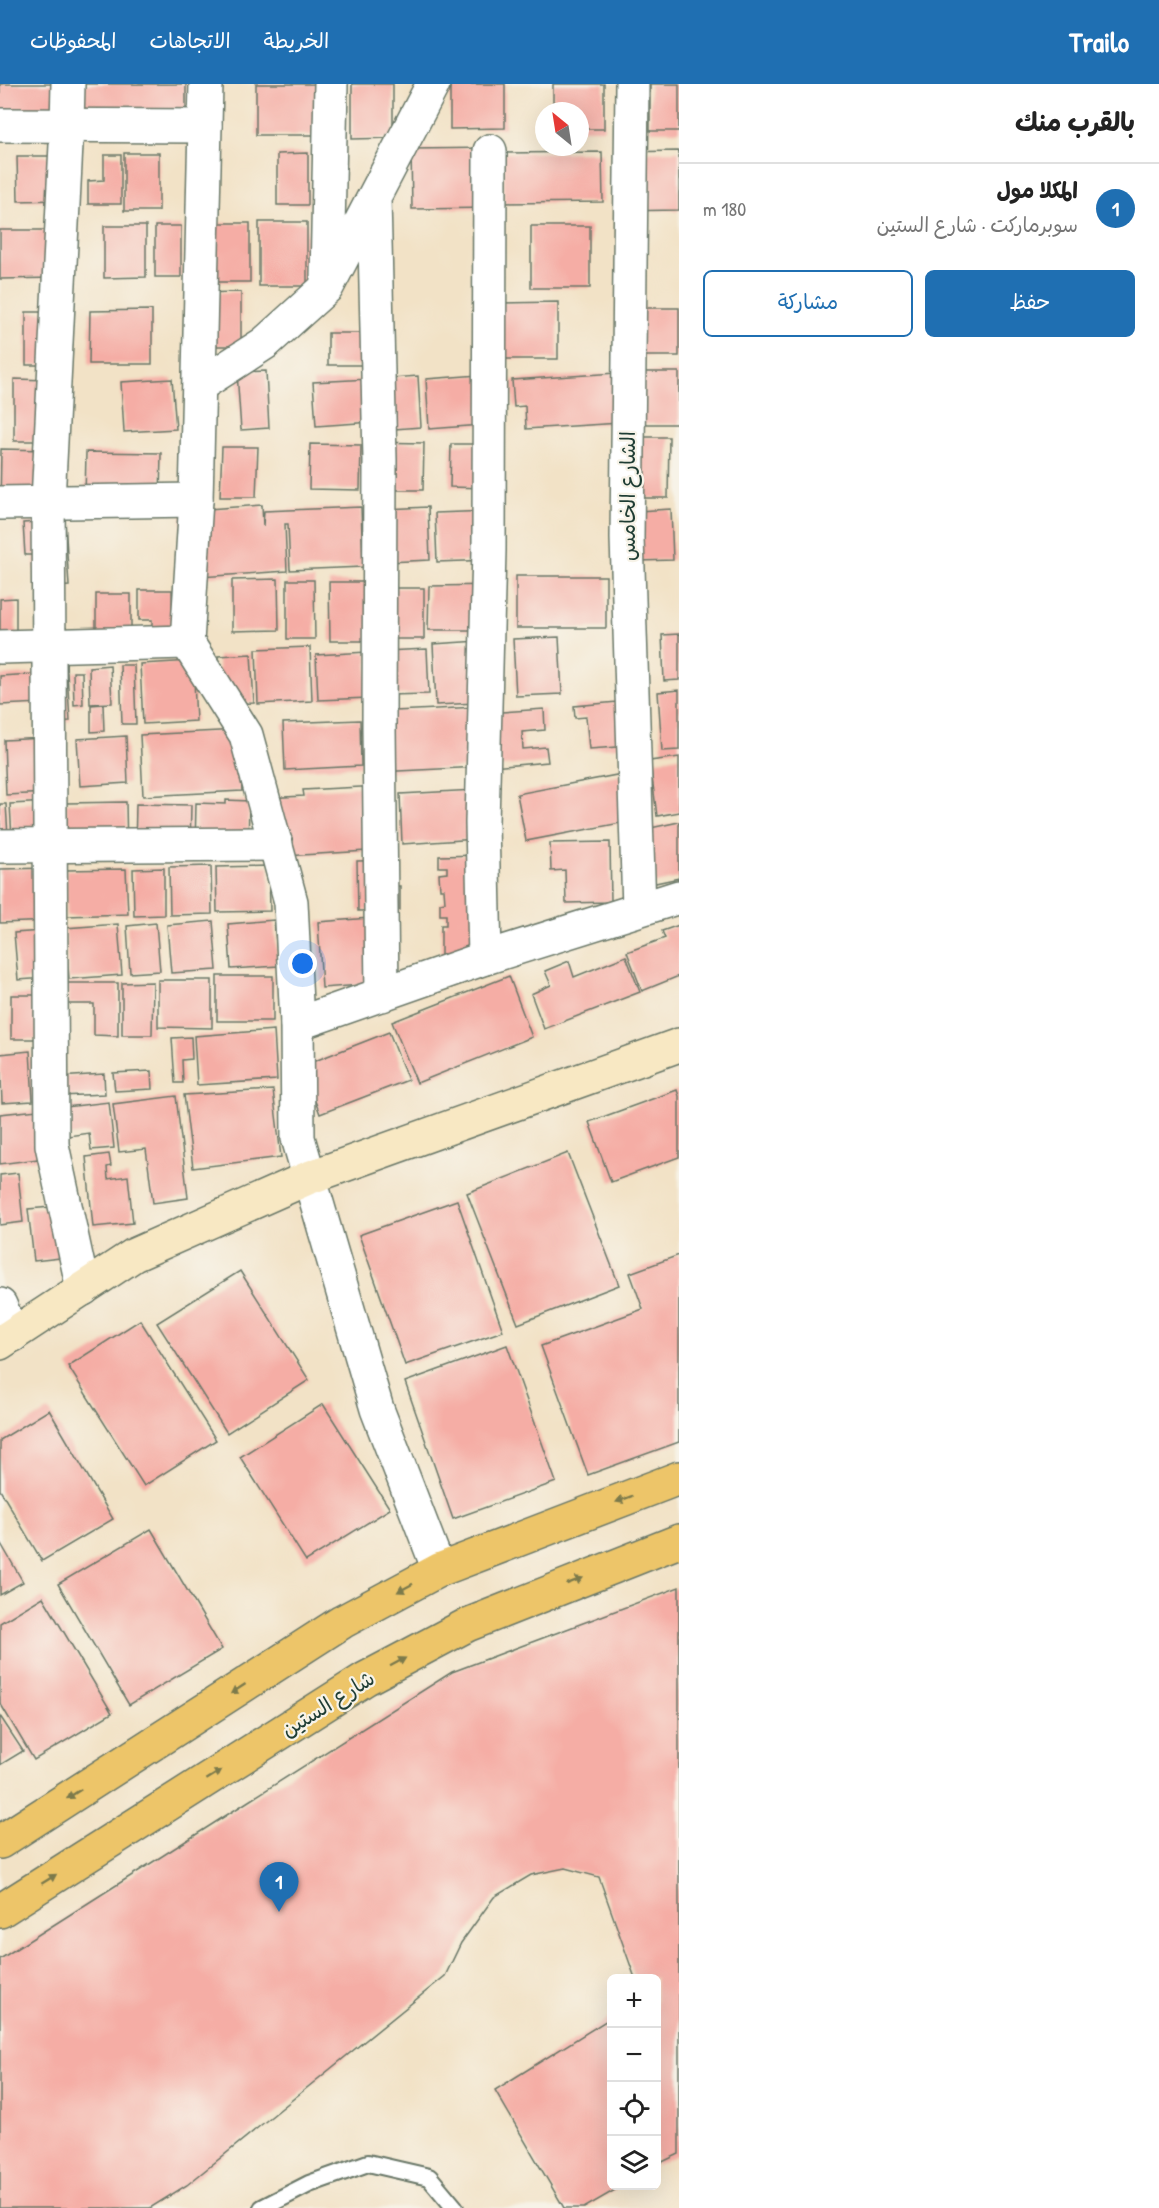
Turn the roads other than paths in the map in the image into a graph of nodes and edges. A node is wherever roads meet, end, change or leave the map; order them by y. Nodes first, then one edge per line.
1 (68, 84) edge
2 (206, 84) edge
3 (331, 84) edge
4 (433, 84) edge
5 (632, 84) edge
6 (0, 125) edge
7 (67, 125) junction
8 (205, 126) junction
9 (490, 151) dead end
10 (374, 198) junction
11 (327, 287) junction
12 (200, 385) junction
13 (196, 500) junction
14 (48, 501) junction
15 (0, 503) edge
16 (187, 642) junction
17 (49, 645) junction
18 (0, 646) edge
19 (276, 844) junction
20 (0, 846) edge
21 (50, 847) junction
22 (679, 897) edge
23 (639, 908) junction
24 (485, 958) junction
25 (382, 994) junction
26 (297, 1024) junction
27 (679, 1045) edge
28 (308, 1178) junction
29 (83, 1289) junction
30 (0, 1305) edge
31 (6, 1339) edge
32 (679, 1478) edge
33 (679, 1541) edge
34 (439, 1570) junction
35 (0, 1842) edge
36 (0, 1911) edge
37 (262, 2208) edge
38 (455, 2208) edge

1 - 7 street
2 - 8 street
3 - 11 street
4 - 10 street
5 - 23 street, الشارع الخامس
6 - 7 street
7 - 8 street
7 - 14 street
8 - 12 street
9 - 24 street
10 - 11 street
10 - 25 street
11 - 12 street
12 - 13 street
13 - 14 street
13 - 16 street
14 - 15 street
14 - 17 street
16 - 17 street
16 - 19 street
17 - 18 street
17 - 21 street
19 - 21 street
19 - 26 street
20 - 21 street
21 - 29 street
22 - 23 street
23 - 24 street
24 - 25 street
25 - 26 street
26 - 28 street
27 - 28 street
28 - 29 street
28 - 34 street
29 - 31 street
30 - 31 street
32 -> 34 highway
36 -> 33 highway, شارع الستين
34 -> 35 highway
37 - 38 lane

